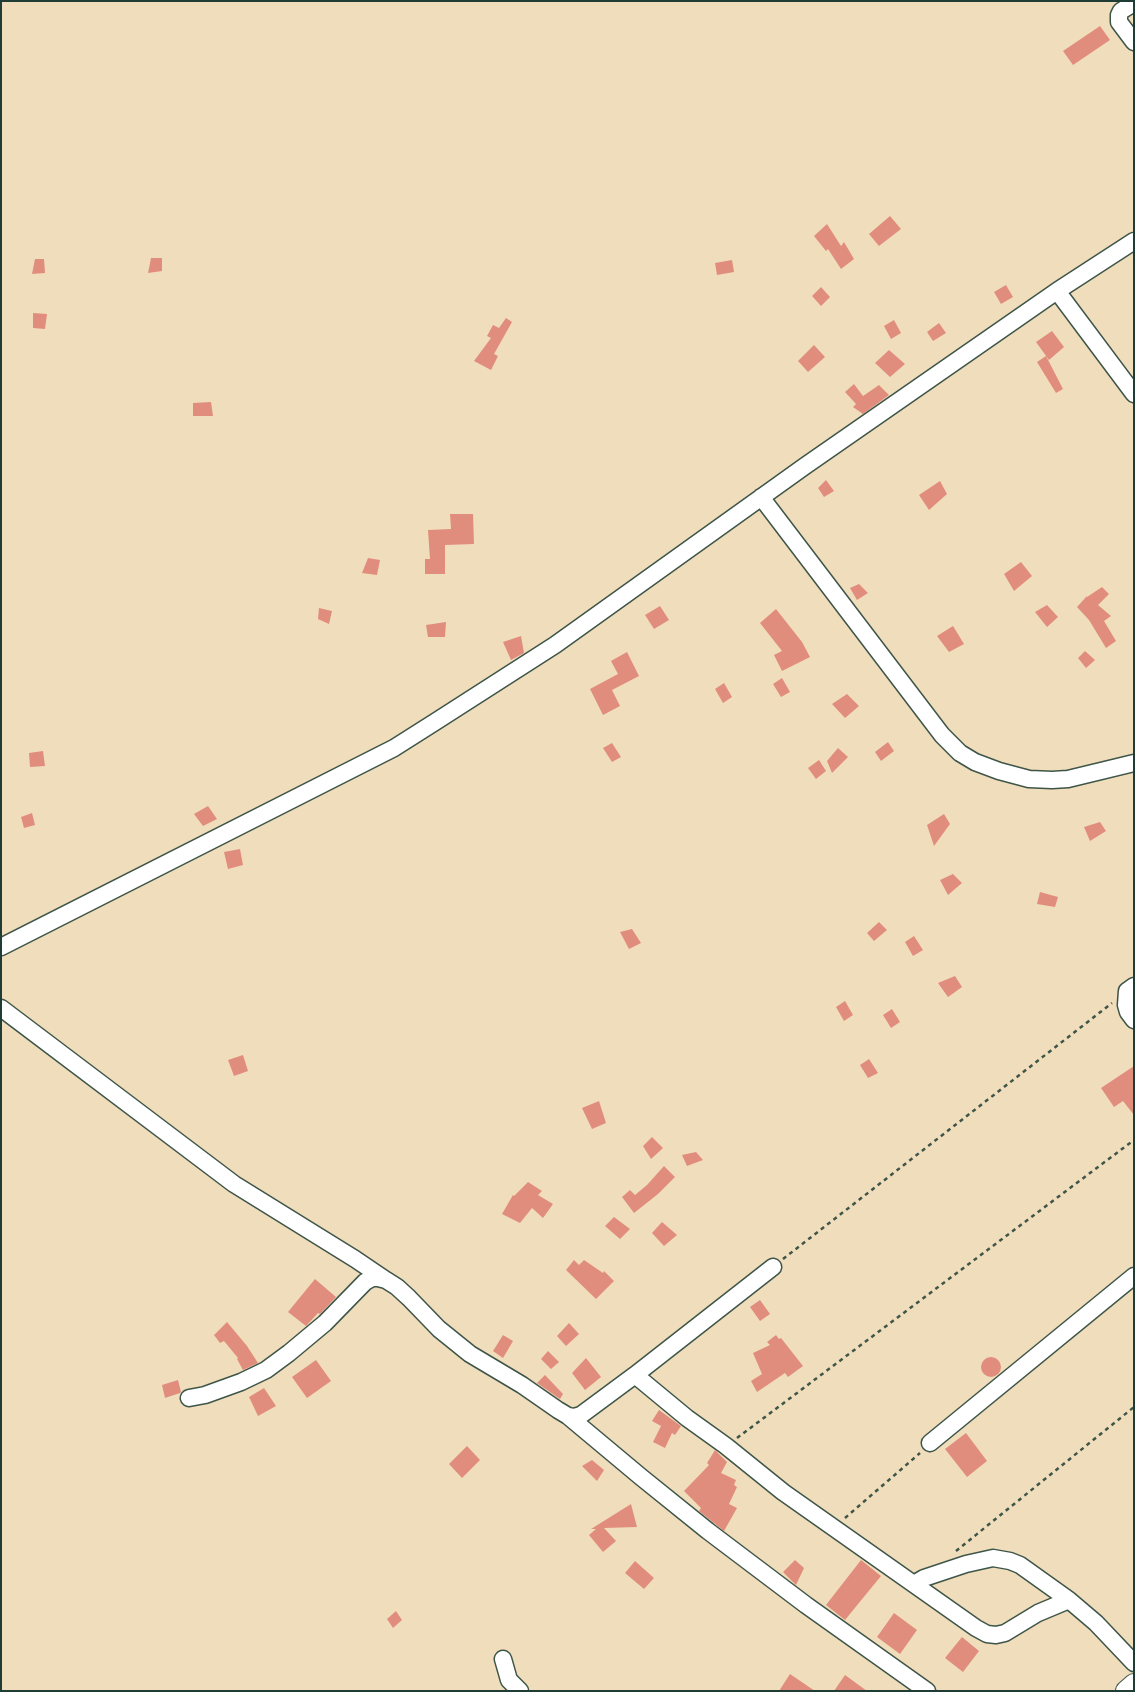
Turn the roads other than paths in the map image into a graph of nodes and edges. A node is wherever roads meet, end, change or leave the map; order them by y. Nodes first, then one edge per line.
1 (1134, 4) edge
2 (1134, 42) edge
3 (1134, 241) edge
4 (1057, 291) junction
5 (1134, 394) edge
6 (761, 498) junction
7 (1134, 763) edge
8 (1, 946) edge
9 (1130, 988) edge
10 (1, 1008) edge
11 (1134, 1020) edge
12 (773, 1267) road end
13 (1134, 1276) edge
14 (386, 1280) junction
15 (635, 1375) junction
16 (189, 1398) dead end
17 (568, 1416) junction
18 (930, 1444) road end
19 (914, 1584) junction
20 (1069, 1600) junction
21 (503, 1660) dead end
22 (1134, 1663) edge
23 (1134, 1684) edge
24 (520, 1691) edge
25 (927, 1691) edge
26 (1126, 1691) edge

1 - 2 street
3 - 4 street
4 - 5 street
4 - 6 street
6 - 7 street
6 - 8 street
9 - 11 street
10 - 14 street
12 - 15 street
13 - 18 street
14 - 16 street
14 - 17 street
15 - 17 street
15 - 19 street
17 - 25 street
19 - 20 street
19 - 20 street
20 - 22 street
21 - 24 street
23 - 26 main road

